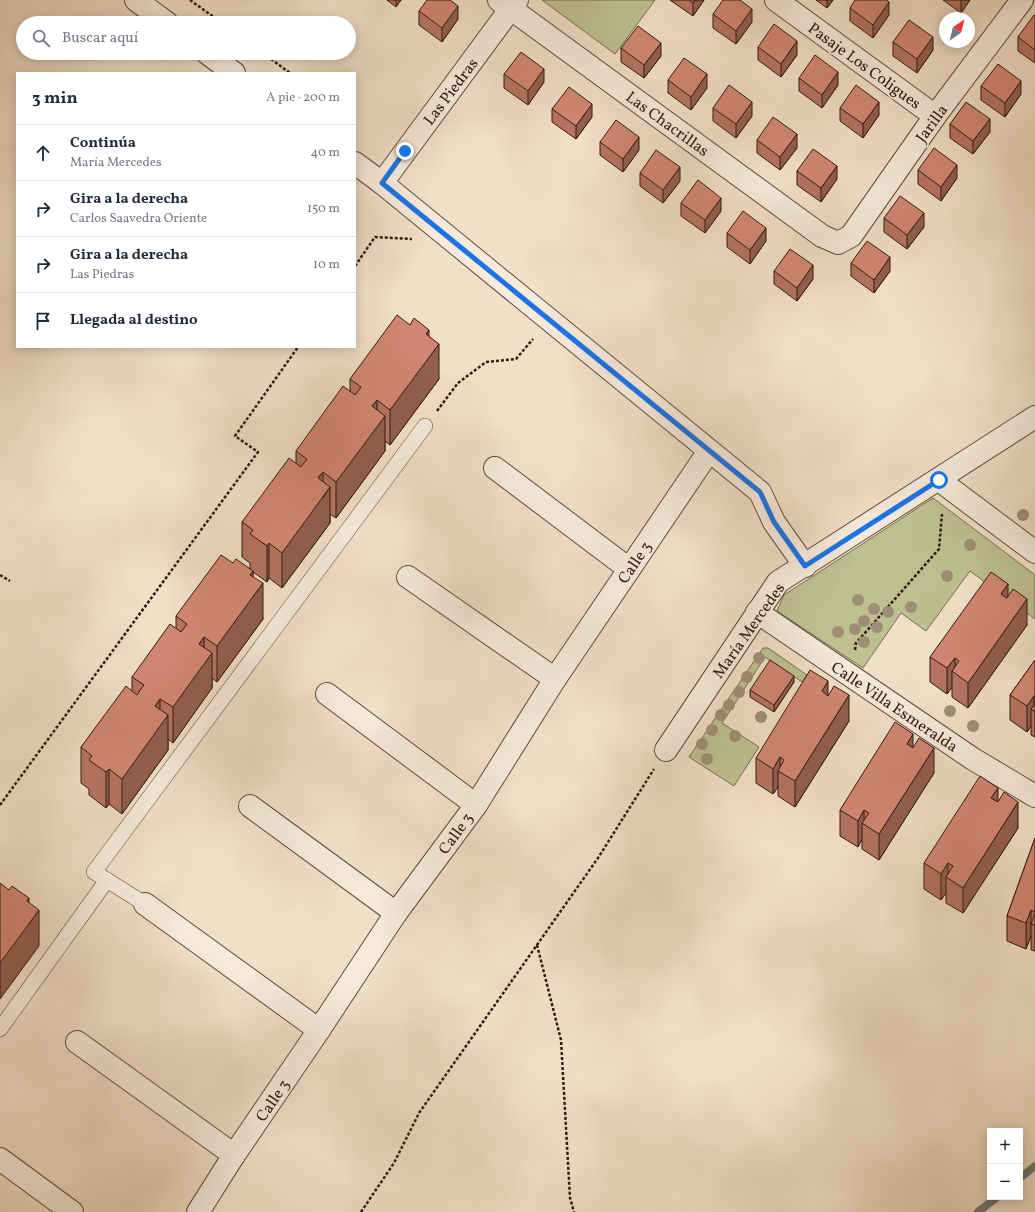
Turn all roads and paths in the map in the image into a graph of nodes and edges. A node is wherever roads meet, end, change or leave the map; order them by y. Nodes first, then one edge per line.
1 (136, 0) edge
2 (190, 0) edge
3 (776, 0) edge
4 (1022, 0) edge
5 (509, 3) edge
6 (158, 16) edge
7 (212, 16) edge
8 (216, 60) edge
9 (272, 60) edge
10 (233, 72) edge
11 (289, 72) edge
12 (935, 116) junction
13 (356, 164) edge
14 (382, 183) junction
15 (434, 226) junction
16 (838, 243) joint
17 (356, 265) edge
18 (549, 320) junction
19 (297, 348) edge
20 (1035, 417) edge
21 (425, 426) joint
22 (709, 451) junction
23 (495, 468) dead end
24 (939, 480) junction
25 (942, 514) dead end
26 (1035, 552) edge
27 (805, 566) junction
28 (630, 568) junction
29 (0, 575) edge
30 (408, 577) dead end
31 (10, 581) dead end
32 (758, 612) junction
33 (854, 656) dead end
34 (555, 679) junction
35 (327, 694) dead end
36 (666, 750) joint
37 (1035, 796) edge
38 (0, 805) edge
39 (476, 805) junction
40 (250, 806) dead end
41 (107, 880) junction
42 (145, 904) joint
43 (396, 913) junction
44 (537, 944) junction
45 (0, 1029) edge
46 (319, 1030) junction
47 (78, 1042) dead end
48 (234, 1156) junction
49 (0, 1159) edge
50 (72, 1212) edge
51 (198, 1212) edge
52 (361, 1212) edge
53 (574, 1212) edge

1 - 6 street
2 - 7 path
3 - 12 street, Pasaje Los Coligues
4 - 12 street, Jarilla
5 - 14 street, Las Piedras
5 - 16 street, Las Chacrillas
8 - 10 street
9 - 11 path
12 - 16 street, Jarilla
13 - 14 street
14 - 15 street
15 - 17 path
15 - 18 street
18 - 21 path
18 - 22 street
19 - 38 path
20 - 24 street, María Mercedes
21 - 41 lane
22 - 27 street
22 - 28 street, Calle 3
23 - 28 street
24 - 26 street
24 - 27 street, María Mercedes
25 - 33 path
27 - 32 street, María Mercedes
28 - 34 street, Calle 3
29 - 31 path
30 - 34 street
32 - 36 street, María Mercedes
32 - 37 street, Calle Villa Esmeralda
34 - 39 street, Calle 3
35 - 39 street
36 - 44 path
39 - 43 street, Calle 3
40 - 43 street
41 - 42 lane
41 - 45 lane
42 - 46 street
43 - 46 street, Calle 3
44 - 52 path
44 - 53 path
46 - 48 street, Calle 3
47 - 48 street
48 - 51 street, Calle 3
49 - 50 street

